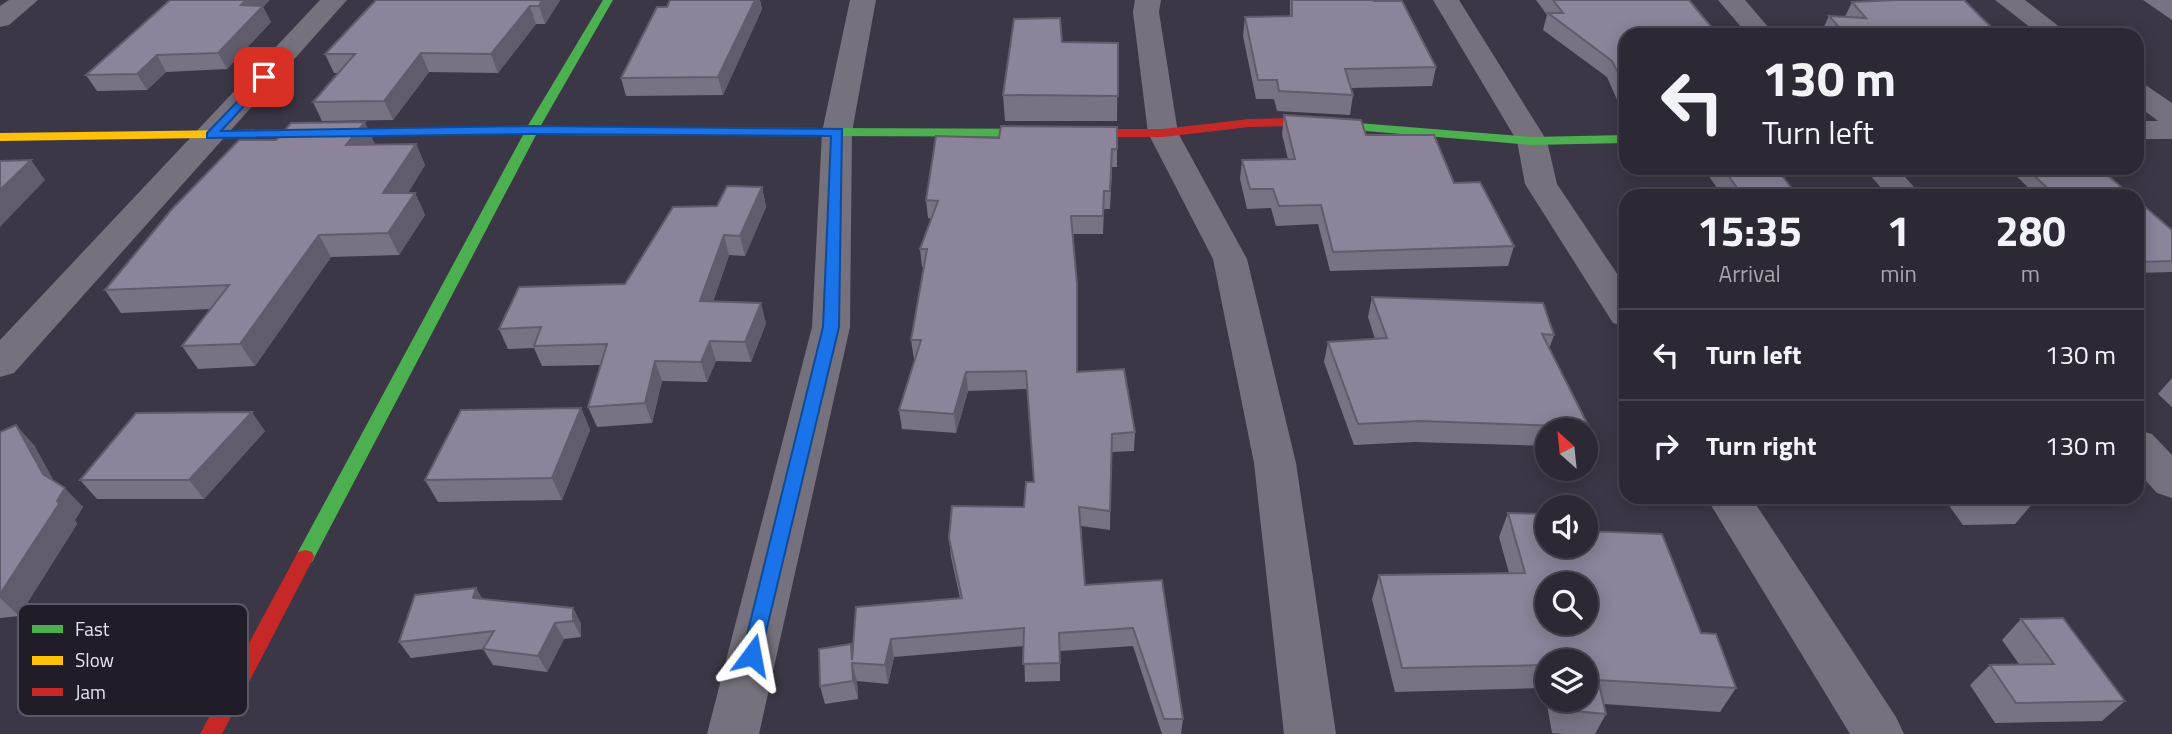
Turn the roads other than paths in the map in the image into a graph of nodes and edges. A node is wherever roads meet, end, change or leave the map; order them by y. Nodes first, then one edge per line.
1 (25, 0) edge
2 (334, 0) edge
3 (608, 0) edge
4 (863, 0) edge
5 (1148, 0) edge
6 (1446, 0) edge
7 (1731, 0) edge
8 (2008, 0) edge
9 (0, 19) edge
10 (1756, 28) edge
11 (2047, 28) edge
12 (2144, 97) edge
13 (2172, 117) edge
14 (532, 130) junction
15 (2144, 130) edge
16 (2172, 130) edge
17 (837, 132) junction
18 (1163, 133) junction
19 (211, 135) junction
20 (0, 136) edge
21 (1619, 139) edge
22 (1532, 141) junction
23 (1886, 175) edge
24 (1900, 189) edge
25 (1619, 304) edge
26 (0, 364) edge
27 (2144, 452) edge
28 (2172, 482) edge
29 (1732, 504) edge
30 (248, 664) edge
31 (221, 716) edge
32 (211, 734) edge
33 (733, 734) edge
34 (1310, 734) edge
35 (1878, 734) edge

1 - 9 street
2 - 19 street
3 - 14 street
4 - 17 street
5 - 18 street
6 - 22 street
7 - 10 street
8 - 11 street
12 - 13 street
14 - 17 street
14 - 19 street
14 - 30 street
15 - 16 street
17 - 18 street
17 - 33 street
18 - 22 street
18 - 34 street
19 - 20 street
19 - 26 street
21 - 22 street
22 - 25 street
23 - 24 street
27 - 28 street
29 - 35 street
31 - 32 street

